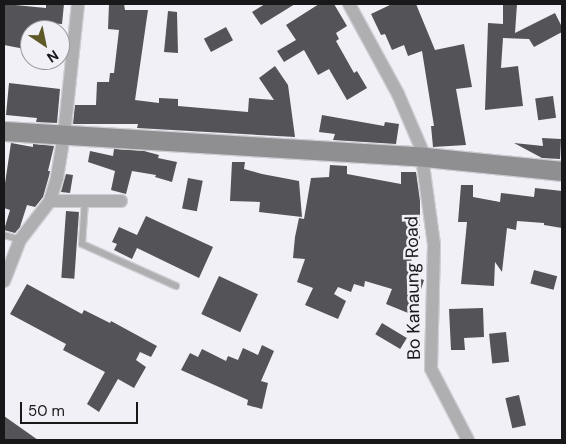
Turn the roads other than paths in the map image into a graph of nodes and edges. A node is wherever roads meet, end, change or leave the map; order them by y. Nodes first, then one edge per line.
1 (78, 4) edge
2 (349, 4) edge
3 (4, 131) edge
4 (64, 135) junction
5 (424, 157) junction
6 (562, 170) edge
7 (50, 201) junction
8 (85, 201) junction
9 (121, 201) dead end
10 (4, 235) edge
11 (20, 240) junction
12 (4, 281) edge
13 (176, 286) dead end
14 (468, 440) edge

1 - 4 street
2 - 5 street, Bo Kanaung Road
3 - 4 street
4 - 5 street
4 - 7 street
5 - 6 street
5 - 14 street, Bo Kanaung Road
7 - 8 street
7 - 11 street
8 - 9 street
8 - 13 lane
10 - 11 lane
11 - 12 street

